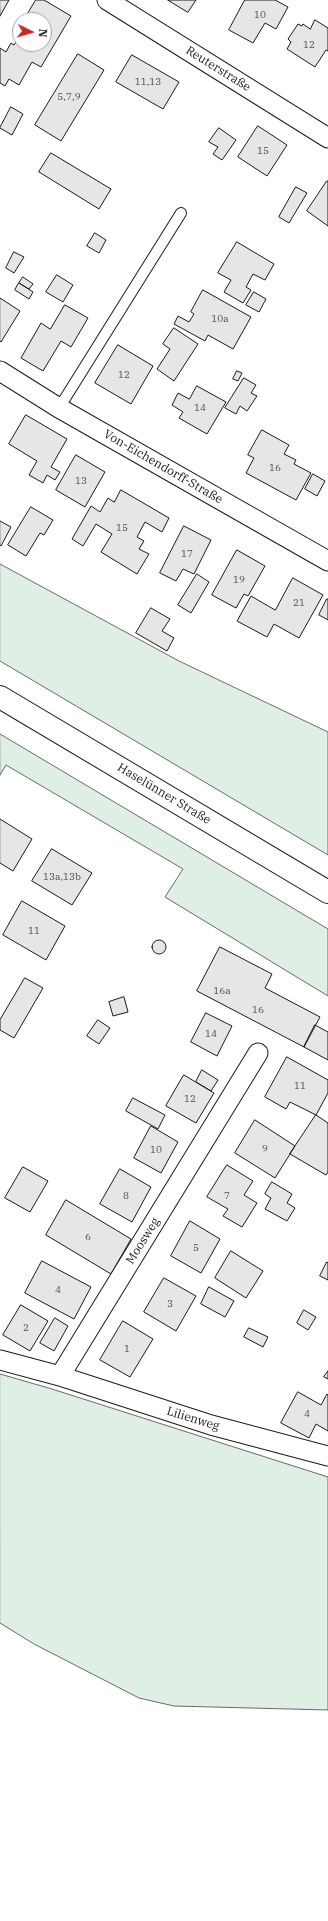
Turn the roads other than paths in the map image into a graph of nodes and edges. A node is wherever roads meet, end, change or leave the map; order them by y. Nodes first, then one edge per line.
1 (107, 0) edge
2 (328, 138) edge
3 (181, 213) dead end
4 (0, 371) edge
5 (59, 408) junction
6 (328, 561) edge
7 (0, 697) edge
8 (328, 892) edge
9 (258, 1053) dead end
10 (0, 1360) edge
11 (60, 1376) junction
12 (328, 1456) edge

1 - 2 street, Reuterstraße
3 - 5 lane
4 - 5 street, Von-Eichendorff-Straße
5 - 6 street, Von-Eichendorff-Straße
7 - 8 street, Haselünner Straße
9 - 11 street, Moosweg
10 - 11 street
11 - 12 street, Lilienweg

